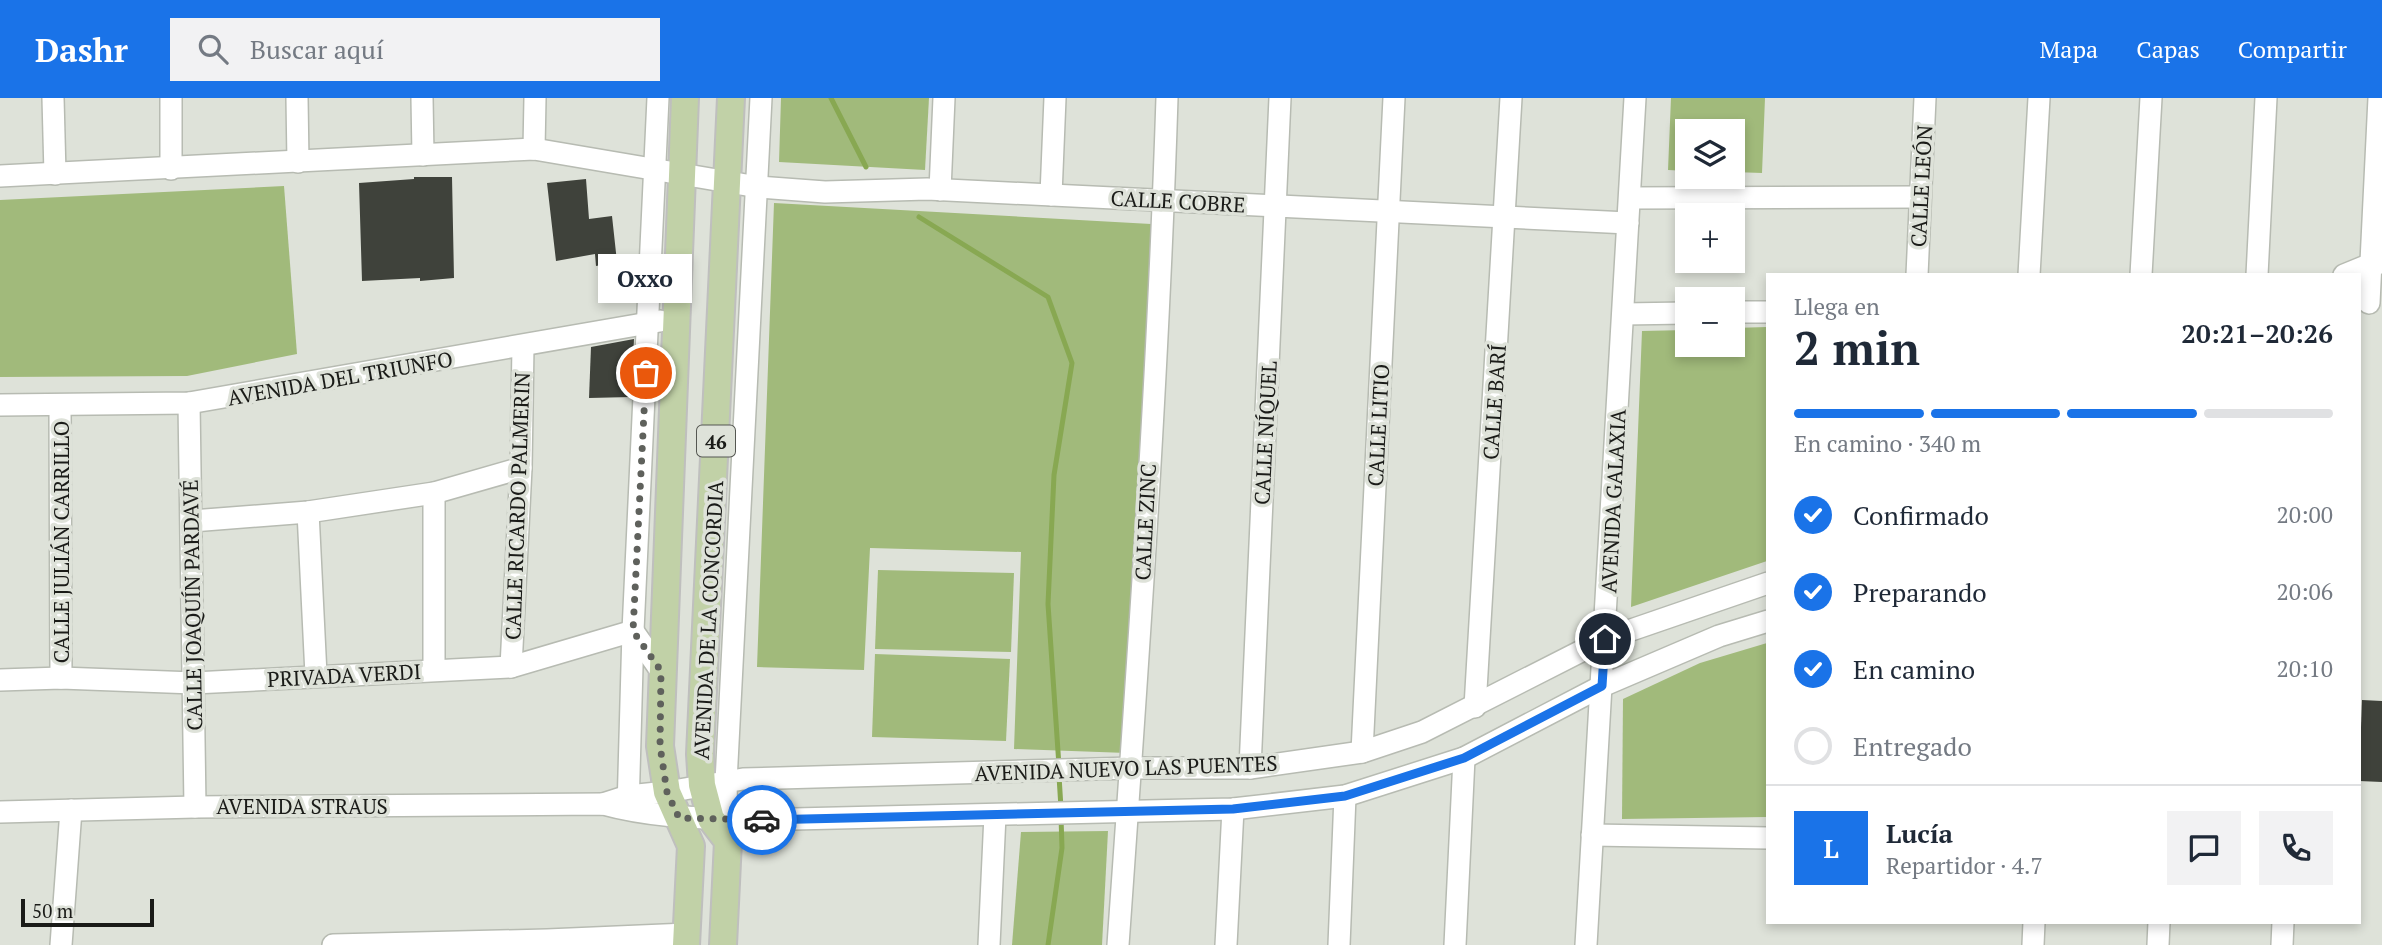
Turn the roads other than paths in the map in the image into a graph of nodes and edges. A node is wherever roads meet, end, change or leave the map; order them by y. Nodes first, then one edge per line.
1 (53, 98) edge
2 (171, 98) edge
3 (297, 98) edge
4 (422, 98) edge
5 (535, 98) edge
6 (658, 98) edge
7 (685, 98) edge
8 (731, 98) edge
9 (761, 98) edge
10 (944, 98) edge
11 (1055, 98) edge
12 (1167, 98) edge
13 (1280, 98) edge
14 (1394, 98) edge
15 (1511, 98) edge
16 (1635, 98) edge
17 (1925, 98) edge
18 (2039, 98) edge
19 (2151, 98) edge
20 (2266, 98) edge
21 (2379, 98) edge
22 (534, 149) junction
23 (423, 155) junction
24 (298, 162) junction
25 (171, 169) junction
26 (655, 171) junction
27 (55, 174) junction
28 (0, 176) edge
29 (682, 176) junction
30 (728, 183) junction
31 (758, 187) junction
32 (940, 190) junction
33 (1051, 195) junction
34 (1920, 197) junction
35 (1630, 198) junction
36 (1164, 201) junction
37 (1275, 206) junction
38 (1389, 212) junction
39 (1506, 217) junction
40 (1628, 223) junction
41 (2376, 263) edge
42 (1917, 273) edge
43 (2029, 273) edge
44 (2141, 273) edge
45 (2257, 273) edge
46 (2349, 273) edge
47 (2370, 304) edge
48 (1766, 312) edge
49 (1675, 313) edge
50 (1745, 313) edge
51 (1623, 314) junction
52 (676, 320) junction
53 (649, 322) junction
54 (523, 346) junction
55 (189, 403) junction
56 (0, 405) edge
57 (60, 405) junction
58 (521, 468) junction
59 (434, 493) junction
60 (308, 512) junction
61 (192, 521) junction
62 (1766, 584) edge
63 (1766, 622) edge
64 (633, 631) junction
65 (1605, 639) junction
66 (511, 667) junction
67 (434, 670) junction
68 (661, 671) junction
69 (316, 675) junction
70 (61, 678) junction
71 (0, 680) edge
72 (194, 682) junction
73 (1602, 686) junction
74 (1475, 707) junction
75 (1362, 751) junction
76 (1464, 758) junction
77 (1131, 768) junction
78 (1250, 768) junction
79 (714, 783) junction
80 (667, 792) junction
81 (1345, 796) junction
82 (628, 803) junction
83 (195, 807) junction
84 (1233, 809) junction
85 (71, 810) junction
86 (0, 812) edge
87 (1128, 812) junction
88 (995, 815) junction
89 (679, 818) junction
90 (722, 827) junction
91 (1592, 835) junction
92 (1766, 838) edge
93 (2034, 924) edge
94 (2159, 924) edge
95 (2283, 924) edge
96 (687, 939) edge
97 (547, 943) edge
98 (428, 944) edge
99 (61, 945) edge
100 (333, 945) edge
101 (723, 945) edge
102 (989, 945) edge
103 (1118, 945) edge
104 (1226, 945) edge
105 (1339, 945) edge
106 (1455, 945) edge
107 (1586, 945) edge
108 (2033, 945) edge
109 (2158, 945) edge
110 (2281, 945) edge

1 - 27 street
2 - 25 street
3 - 24 street
4 - 23 street
5 - 22 street
6 - 26 street
7 - 29 main road, AVENIDA DE LA CONCORDIA / 46
8 - 30 main road, AVENIDA DE LA CONCORDIA / 46
9 - 31 street, AVENIDA DE LA CONCORDIA
10 - 32 street
11 - 33 street
12 - 36 street, CALLE ZINC
13 - 37 street, CALLE NÍQUEL
14 - 38 street, CALLE LITIO
15 - 39 street, CALLE BARÍ
16 - 35 street, AVENIDA GALAXIA
17 - 34 street, CALLE LEÓN
18 - 43 street
19 - 44 street
20 - 45 street
21 - 41 street
22 - 23 street, CALLE COBRE
22 - 26 street, CALLE COBRE
23 - 24 street, CALLE COBRE
24 - 25 street
25 - 27 street
26 - 29 street, CALLE COBRE
26 - 53 street
27 - 28 street
29 - 30 street, CALLE COBRE
29 - 52 main road, AVENIDA DE LA CONCORDIA / 46
30 - 31 street, CALLE COBRE
30 - 79 main road, AVENIDA DE LA CONCORDIA / 46
31 - 32 street, CALLE COBRE
31 - 79 street, AVENIDA DE LA CONCORDIA
32 - 33 street, CALLE COBRE
33 - 36 street, CALLE COBRE
34 - 35 street
34 - 42 street, CALLE LEÓN
35 - 40 street, AVENIDA GALAXIA
36 - 37 street, CALLE COBRE
36 - 77 street, CALLE ZINC
37 - 38 street, CALLE COBRE
37 - 78 street, CALLE NÍQUEL
38 - 39 street, CALLE COBRE
38 - 75 street, CALLE LITIO
39 - 40 street, CALLE COBRE
39 - 74 street, CALLE BARÍ
40 - 51 street, AVENIDA GALAXIA
41 - 46 street
41 - 47 street
48 - 50 street
49 - 51 street
51 - 65 street, AVENIDA GALAXIA
52 - 53 street, AVENIDA DEL TRIUNFO
52 - 68 main road, AVENIDA DE LA CONCORDIA / 46
53 - 54 street, AVENIDA DEL TRIUNFO
53 - 64 street
54 - 55 street, AVENIDA DEL TRIUNFO
54 - 58 street, CALLE RICARDO PALMERIN
55 - 57 street, AVENIDA DEL TRIUNFO
55 - 61 street, CALLE JOAQUÍN PARDAVÉ
56 - 57 street, AVENIDA DEL TRIUNFO
57 - 70 street, CALLE JULIÁN CARRILLO
58 - 59 street
58 - 66 street, CALLE RICARDO PALMERIN
59 - 60 street
59 - 67 street
60 - 61 street
60 - 69 street
61 - 72 street, CALLE JOAQUÍN PARDAVÉ
62 - 65 street, AVENIDA NUEVO LAS PUENTES
63 - 73 street, AVENIDA NUEVO LAS PUENTES
64 - 66 street, PRIVADA VERDI
64 - 68 street
64 - 82 street
65 - 73 street, AVENIDA GALAXIA
65 - 74 street, AVENIDA NUEVO LAS PUENTES
66 - 67 street, PRIVADA VERDI
67 - 69 street, PRIVADA VERDI
68 - 80 main road, AVENIDA DE LA CONCORDIA / 46
69 - 72 street, PRIVADA VERDI
70 - 71 street, PRIVADA VERDI
70 - 72 street, PRIVADA VERDI
72 - 83 street, CALLE JOAQUÍN PARDAVÉ
73 - 76 street, AVENIDA NUEVO LAS PUENTES
73 - 91 street, AVENIDA GALAXIA
74 - 75 street, AVENIDA NUEVO LAS PUENTES
75 - 78 street, AVENIDA NUEVO LAS PUENTES
76 - 81 street, AVENIDA NUEVO LAS PUENTES
76 - 106 street
77 - 78 street, AVENIDA NUEVO LAS PUENTES
77 - 79 street, AVENIDA NUEVO LAS PUENTES
77 - 87 street, CALLE ZINC
79 - 80 street, AVENIDA NUEVO LAS PUENTES
79 - 90 main road, AVENIDA DE LA CONCORDIA / 46
80 - 82 street, AVENIDA STRAUS
80 - 89 main road, AVENIDA DE LA CONCORDIA / 46
81 - 84 street, AVENIDA NUEVO LAS PUENTES
81 - 105 street
82 - 83 street, AVENIDA STRAUS
82 - 89 street, AVENIDA STRAUS
83 - 85 street, AVENIDA STRAUS
84 - 87 street, AVENIDA NUEVO LAS PUENTES
84 - 104 street
85 - 86 street, AVENIDA STRAUS
85 - 99 street
87 - 88 street, AVENIDA NUEVO LAS PUENTES
87 - 103 street, CALLE ZINC
88 - 90 street, AVENIDA NUEVO LAS PUENTES
88 - 102 street
89 - 90 street, AVENIDA NUEVO LAS PUENTES
89 - 96 main road, AVENIDA DE LA CONCORDIA / 46
90 - 101 main road, AVENIDA DE LA CONCORDIA / 46
91 - 92 street
91 - 107 street, AVENIDA GALAXIA
93 - 108 street
94 - 109 street
95 - 110 street
96 - 97 street
97 - 98 street
98 - 100 street

